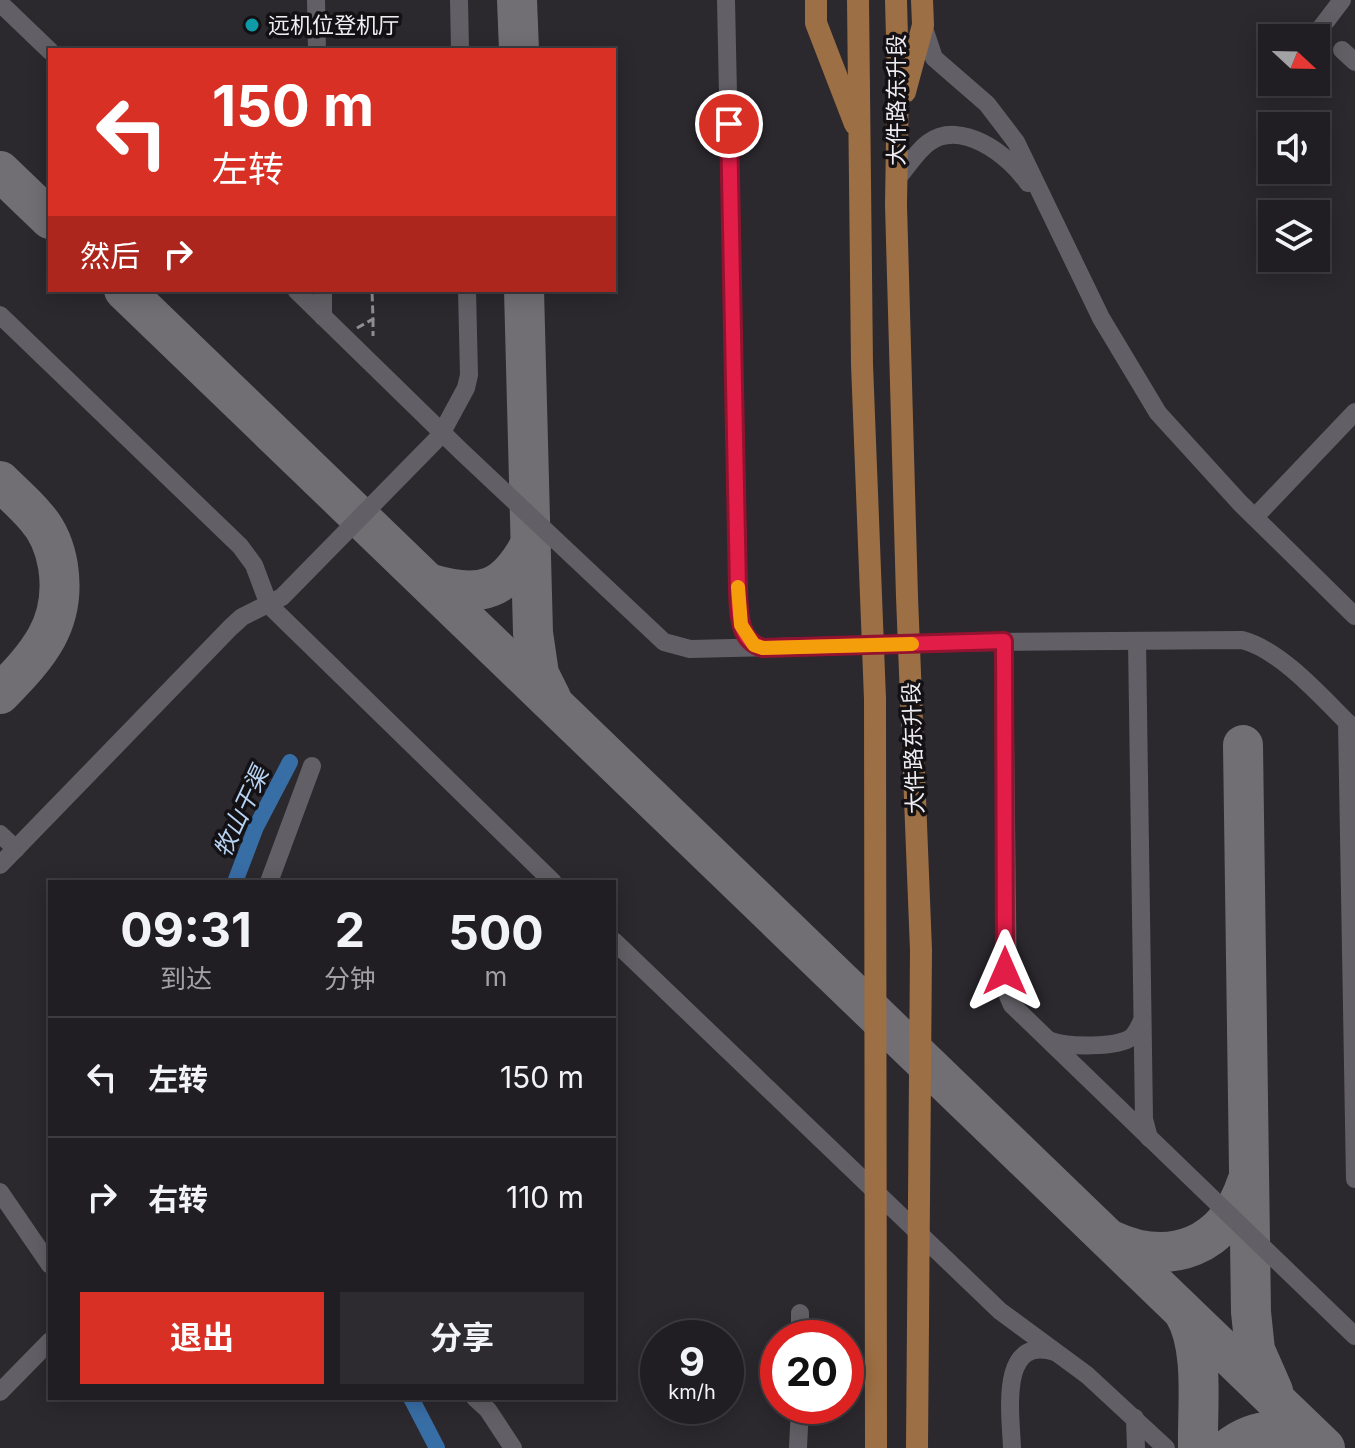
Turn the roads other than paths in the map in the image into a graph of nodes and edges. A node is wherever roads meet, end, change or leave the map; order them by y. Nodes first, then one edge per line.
1 (316, 0) edge
2 (459, 0) edge
3 (726, 0) edge
4 (816, 0) edge
5 (858, 0) edge
6 (896, 0) edge
7 (922, 0) edge
8 (1342, 0) edge
9 (0, 3) edge
10 (1324, 24) edge
11 (923, 25) junction
12 (317, 48) edge
13 (460, 48) edge
14 (48, 49) edge
15 (897, 124) junction
16 (860, 136) junction
17 (895, 181) junction
18 (1062, 236) junction
19 (298, 292) edge
20 (323, 292) edge
21 (467, 292) edge
22 (0, 315) edge
23 (323, 317) junction
24 (1355, 412) edge
25 (443, 433) junction
26 (1255, 517) junction
27 (269, 605) junction
28 (1355, 616) edge
29 (1137, 641) junction
30 (999, 642) junction
31 (763, 648) junction
32 (1351, 726) edge
33 (312, 766) dead end
34 (0, 834) edge
35 (16, 849) junction
36 (0, 865) edge
37 (270, 880) edge
38 (551, 880) edge
39 (616, 943) edge
40 (1142, 1020) junction
41 (1048, 1040) junction
42 (1118, 1043) junction
43 (1143, 1060) junction
44 (1153, 1143) junction
45 (1355, 1179) edge
46 (0, 1192) edge
47 (48, 1262) edge
48 (800, 1313) dead end
49 (800, 1320) edge
50 (1355, 1336) edge
51 (48, 1343) edge
52 (1057, 1353) junction
53 (0, 1392) edge
54 (477, 1400) edge
55 (1135, 1418) junction
56 (799, 1424) edge
57 (513, 1448) edge
58 (798, 1448) edge
59 (876, 1448) edge
60 (917, 1448) edge
61 (1012, 1448) edge
62 (1136, 1448) edge
63 (1166, 1448) edge

1 - 12 street
2 - 13 street
3 - 31 street
4 - 16 main road
5 - 16 main road, 大件路东升段
6 - 15 main road, 大件路东升段
7 - 11 main road
8 - 10 street
9 - 14 street
11 - 15 main road
11 - 18 street
15 - 17 main road, 大件路东升段
16 - 59 main road, 大件路东升段
17 - 18 street
17 - 60 main road, 大件路东升段
18 - 26 street
19 - 23 street
20 - 23 street
21 - 25 street
22 - 27 street
23 - 25 street
24 - 26 street
25 - 27 street
25 - 31 street
26 - 28 street
27 - 35 street
27 - 38 street
29 - 30 street
29 - 32 street
29 - 40 street
30 - 31 street
30 - 41 street
32 - 45 street
33 - 37 street
34 - 35 street
35 - 36 street
39 - 52 street
40 - 42 street
40 - 43 street
41 - 42 street
41 - 44 street
42 - 43 street
43 - 44 street
44 - 50 street
46 - 47 street
48 - 49 street
51 - 53 street
52 - 55 street
52 - 61 street
54 - 57 street
55 - 62 street
55 - 63 street
56 - 58 street

